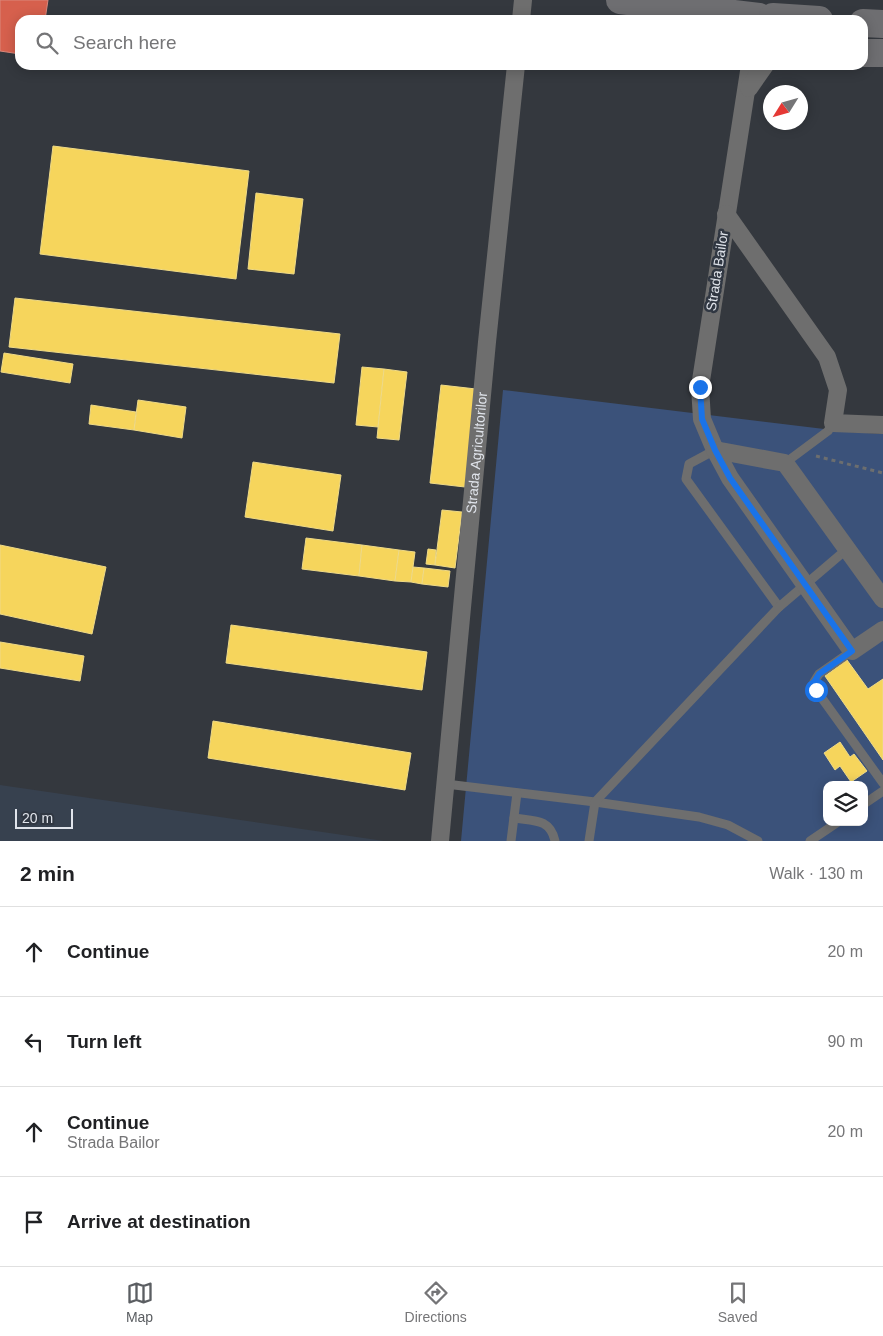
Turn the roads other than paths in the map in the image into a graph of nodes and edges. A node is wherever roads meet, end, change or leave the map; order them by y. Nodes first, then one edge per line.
1 (523, 0) edge
2 (620, 0) edge
3 (660, 5) junction
4 (522, 15) edge
5 (683, 15) edge
6 (742, 15) edge
7 (868, 23) edge
8 (883, 24) edge
9 (868, 53) edge
10 (883, 54) edge
11 (515, 70) edge
12 (749, 70) edge
13 (762, 70) edge
14 (747, 91) junction
15 (726, 214) junction
16 (833, 423) junction
17 (883, 426) edge
18 (715, 450) junction
19 (786, 463) junction
20 (848, 549) junction
21 (805, 584) junction
22 (883, 599) edge
23 (779, 607) junction
24 (883, 630) edge
25 (852, 651) junction
26 (883, 783) edge
27 (446, 784) junction
28 (883, 791) edge
29 (517, 793) junction
30 (868, 801) edge
31 (595, 802) junction
32 (514, 818) junction
33 (832, 826) edge
34 (440, 841) edge
35 (511, 841) edge
36 (555, 841) edge
37 (588, 841) edge
38 (758, 841) edge
39 (810, 841) edge

1 - 4 street
2 - 3 main road
3 - 5 main road
3 - 6 main road
7 - 8 main road
9 - 10 main road
11 - 27 street, Strada Agricultorilor
12 - 14 street, Strada Bailor
13 - 14 street, Strada Bailor
14 - 15 street, Strada Bailor
15 - 16 street
15 - 18 street, Strada Bailor
16 - 17 street
16 - 19 lane
18 - 19 street
18 - 21 street, Strada Bailor
18 - 23 lane
19 - 20 street
20 - 21 lane
20 - 22 street
21 - 23 lane
21 - 25 street, Strada Bailor
23 - 31 lane
24 - 25 street
25 - 26 lane
27 - 29 lane
27 - 34 street, Strada Agricultorilor
28 - 30 lane
29 - 31 lane
29 - 32 lane
31 - 37 lane
31 - 38 lane
32 - 35 lane
32 - 36 lane
33 - 39 lane

